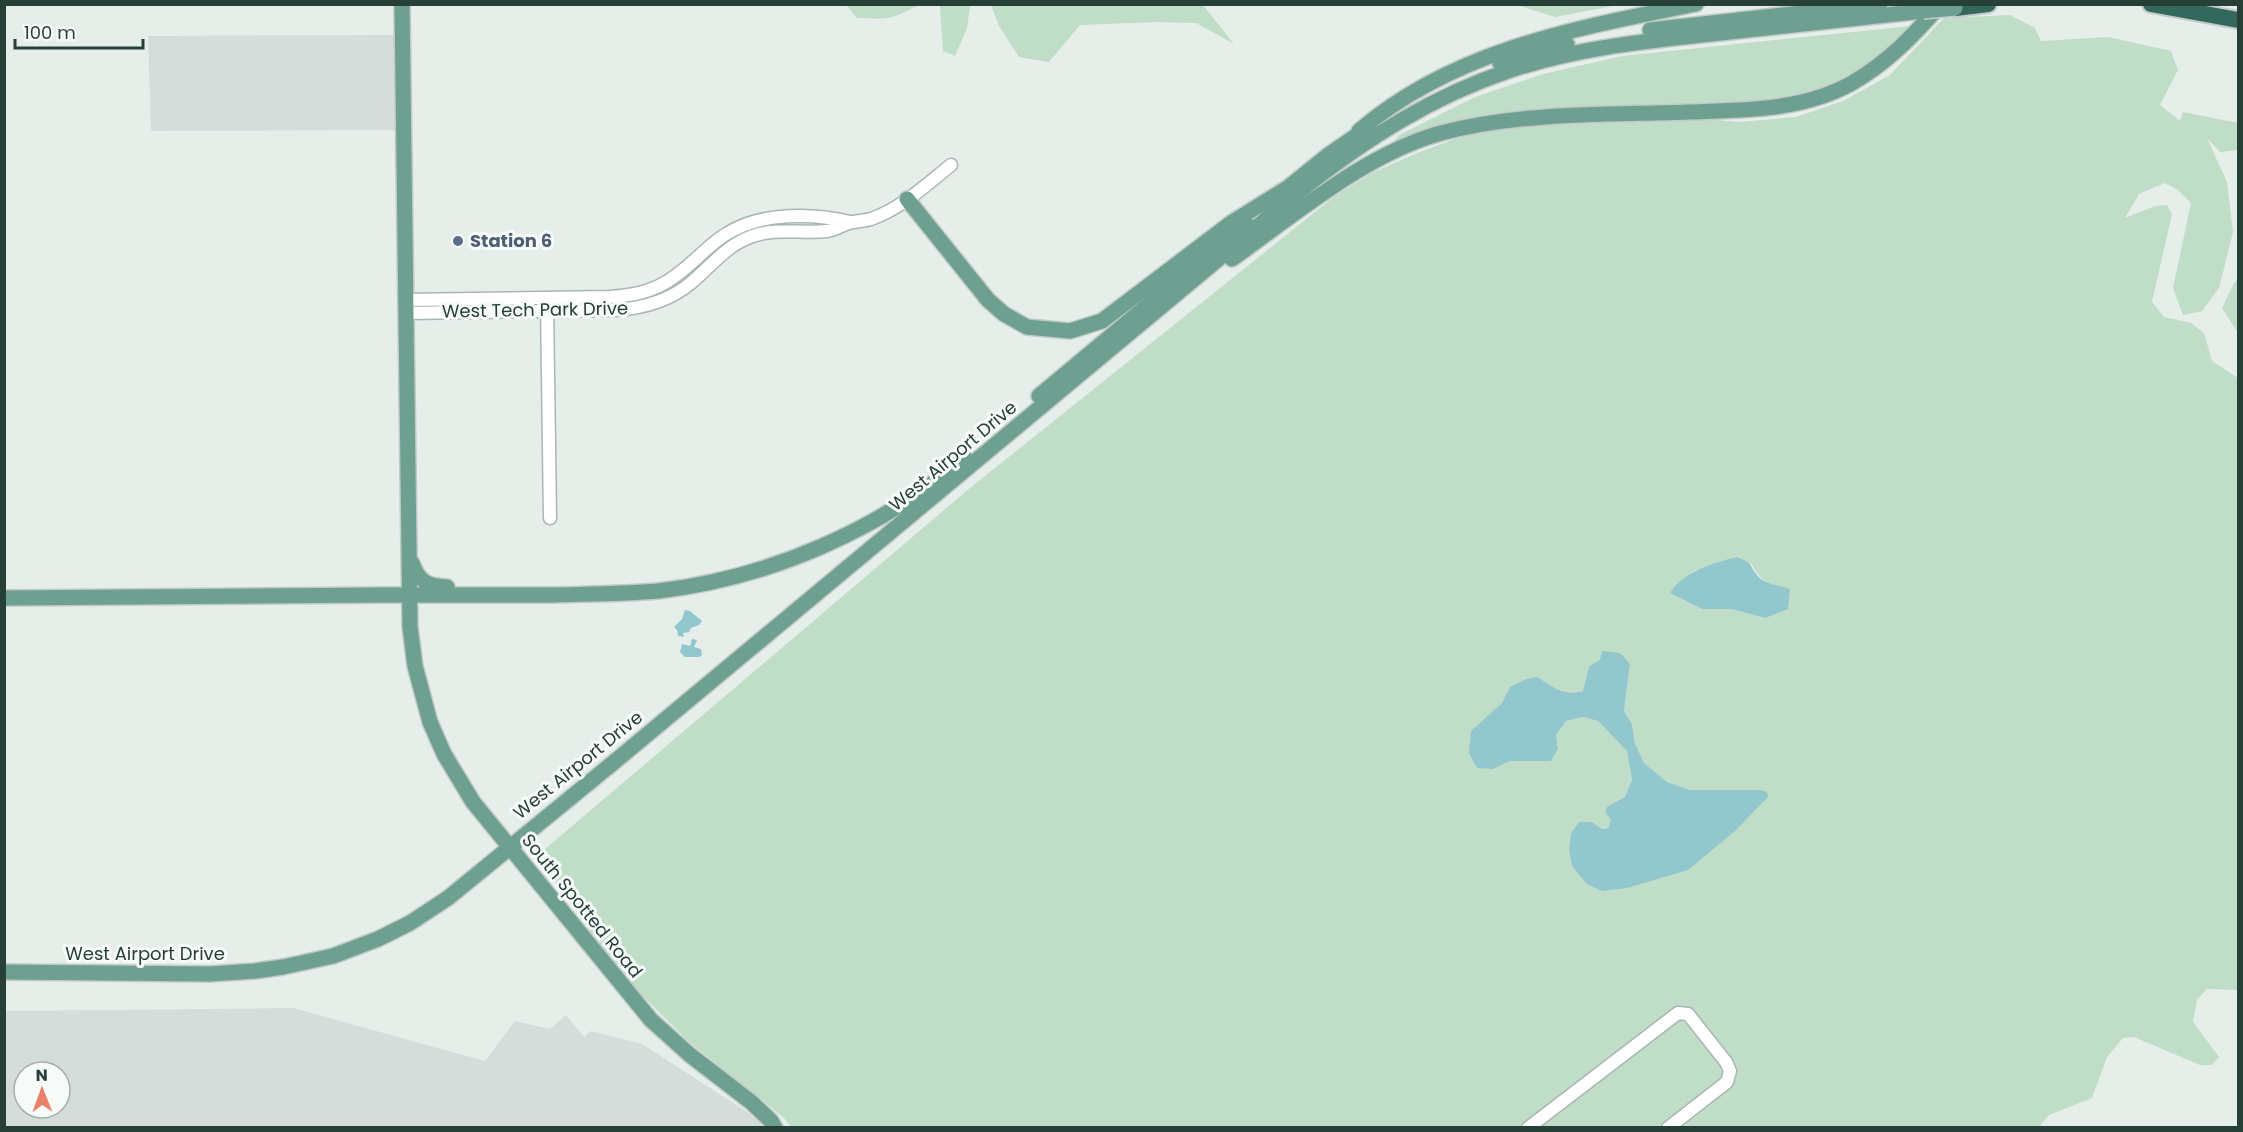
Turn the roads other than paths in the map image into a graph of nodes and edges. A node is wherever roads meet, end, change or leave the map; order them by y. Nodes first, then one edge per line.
1 (402, 4) edge
2 (1696, 4) edge
3 (1880, 4) edge
4 (1988, 4) edge
5 (2151, 4) edge
6 (1948, 6) edge
7 (2238, 20) edge
8 (1350, 139) junction
9 (951, 165) dead end
10 (1284, 190) junction
11 (907, 200) junction
12 (850, 222) junction
13 (746, 224) junction
14 (750, 237) junction
15 (657, 288) junction
16 (662, 301) junction
17 (547, 304) junction
18 (406, 307) junction
19 (1153, 314) junction
20 (550, 518) dead end
21 (410, 557) junction
22 (410, 595) junction
23 (491, 595) junction
24 (363, 596) junction
25 (4, 598) edge
26 (508, 847) junction
27 (4, 972) edge
28 (775, 1128) edge
29 (1528, 1128) edge
30 (1668, 1128) edge

1 - 18 main road, South Spotted Road
2 - 8 main road
3 - 8 main road, West Airport Drive
4 - 6 highway
5 - 7 highway
6 - 19 main road, West Airport Drive, bridge
6 - 19 main road
8 - 10 main road, West Airport Drive
9 - 11 street, West Tech Park Drive
10 - 11 main road
10 - 23 main road, West Airport Drive
11 - 12 street, West Tech Park Drive
12 - 13 street, West Tech Park Drive
12 - 14 street, West Tech Park Drive
13 - 14 street
13 - 15 street, West Tech Park Drive
14 - 16 street, West Tech Park Drive
15 - 16 street
15 - 17 street, West Tech Park Drive
16 - 17 street, West Tech Park Drive
17 - 18 street, West Tech Park Drive
17 - 20 street
18 - 21 main road, South Spotted Road
19 - 26 main road, West Airport Drive
21 - 22 main road, South Spotted Road
21 - 23 main road
21 - 24 main road
22 - 23 main road, West Airport Drive
22 - 24 main road, West Airport Drive
22 - 26 main road, South Spotted Road
24 - 25 main road, West Airport Drive
26 - 27 main road, West Airport Drive
26 - 28 main road, South Spotted Road
29 - 30 street

